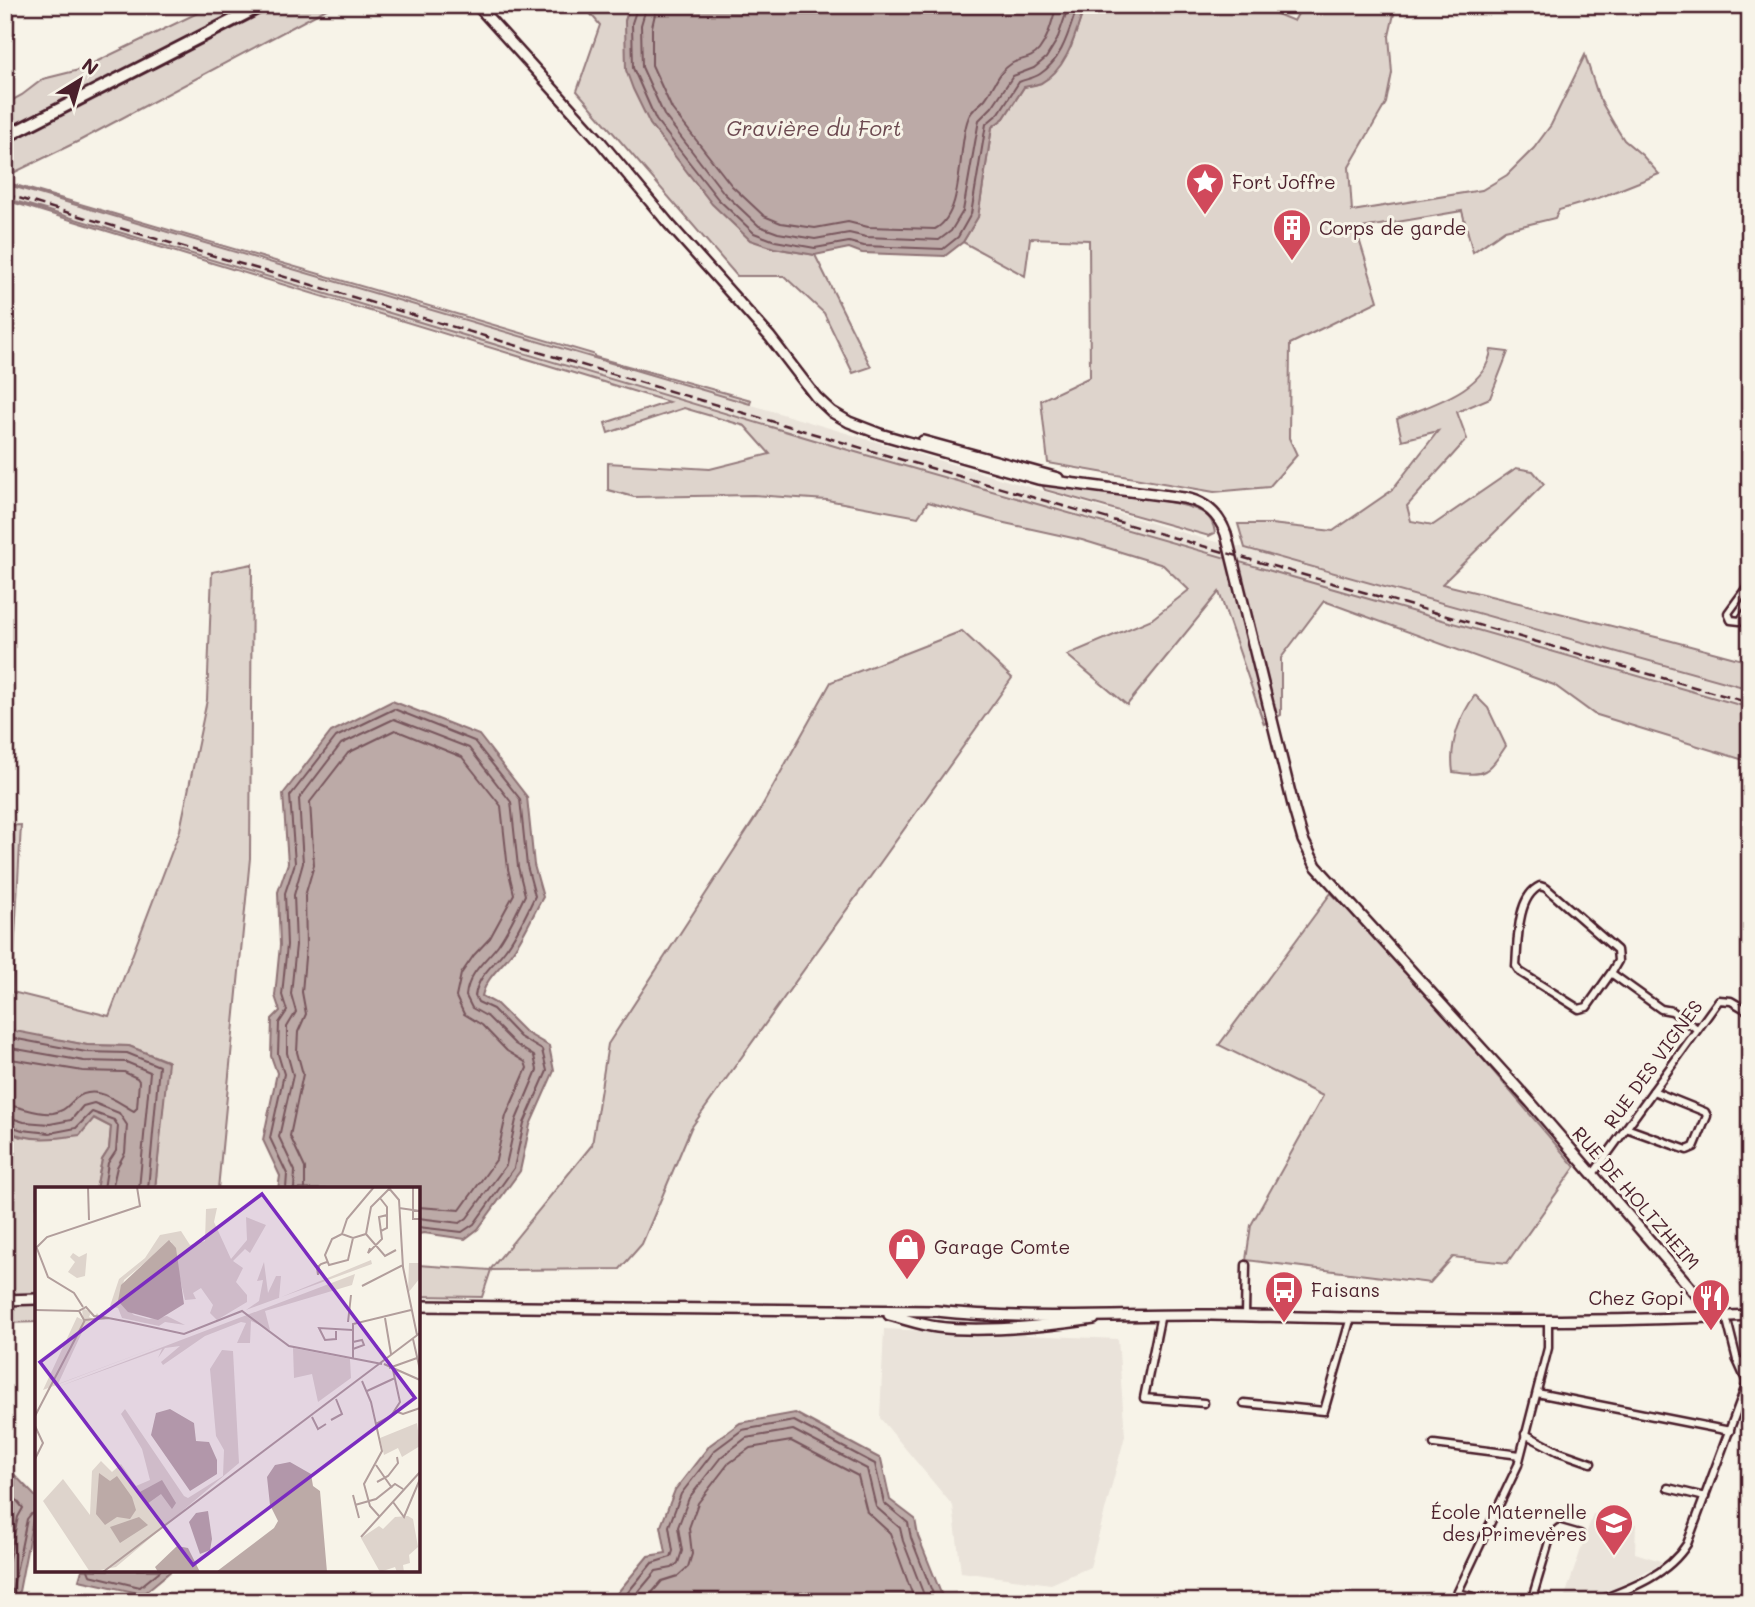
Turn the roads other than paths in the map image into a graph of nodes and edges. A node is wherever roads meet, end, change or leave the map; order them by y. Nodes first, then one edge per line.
1 (253, 5) edge
2 (263, 5) edge
3 (469, 5) edge
4 (477, 5) edge
5 (511, 43) junction
6 (5, 135) edge
7 (1750, 583) edge
8 (1750, 608) edge
9 (1611, 973) junction
10 (1750, 1012) edge
11 (1697, 1029) junction
12 (1653, 1091) junction
13 (1626, 1128) junction
14 (1593, 1174) junction
15 (1246, 1265) dead end
16 (35, 1299) edge
17 (5, 1302) edge
18 (35, 1304) edge
19 (420, 1306) edge
20 (870, 1312) junction
21 (979, 1315) junction
22 (1002, 1315) junction
23 (1158, 1315) junction
24 (1750, 1315) edge
25 (1245, 1316) junction
26 (1715, 1316) junction
27 (1726, 1316) junction
28 (1351, 1317) junction
29 (1054, 1320) junction
30 (1548, 1321) junction
31 (1002, 1327) junction
32 (978, 1328) junction
33 (1737, 1360) junction
34 (1750, 1364) edge
35 (1748, 1386) edge
36 (1537, 1393) junction
37 (1244, 1402) dead end
38 (1204, 1403) dead end
39 (1740, 1403) junction
40 (1750, 1405) edge
41 (1730, 1430) junction
42 (1525, 1434) junction
43 (1434, 1444) dead end
44 (1520, 1455) junction
45 (1591, 1463) dead end
46 (1668, 1488) dead end
47 (1705, 1497) junction
48 (1580, 1534) dead end
49 (1458, 1592) junction
50 (1606, 1600) edge
51 (1453, 1602) edge
52 (1493, 1602) edge
53 (1531, 1602) edge
54 (1595, 1602) edge

1 - 6 highway
2 - 6 highway
3 - 5 main road
4 - 5 main road
5 - 14 main road, RUE DE HOLTZHEIM
7 - 8 street
9 - 9 street
9 - 11 street
10 - 11 street, RUE DES VIGNES
11 - 12 street, RUE DES VIGNES
12 - 13 street, RUE DES VIGNES
12 - 13 street
13 - 14 street, RUE DES VIGNES
14 - 26 main road, RUE DE HOLTZHEIM
15 - 25 street
16 - 17 main road
17 - 18 main road
19 - 20 main road
20 - 21 main road
20 - 32 main road
21 - 22 main road
21 - 32 main road
22 - 29 main road
22 - 31 main road
23 - 25 main road
23 - 29 main road
23 - 38 street
24 - 27 main road
25 - 28 main road
26 - 27 main road
26 - 30 main road
27 - 33 street
28 - 30 main road
28 - 37 street
29 - 31 main road
30 - 36 street
31 - 32 main road
33 - 34 street
33 - 35 street
35 - 39 street
36 - 41 street
36 - 42 street
39 - 40 street
39 - 41 street
41 - 47 street
42 - 44 street
42 - 45 street
43 - 44 street
44 - 49 street
46 - 47 street
47 - 50 street
48 - 53 street
49 - 51 street
49 - 52 street
50 - 54 street

